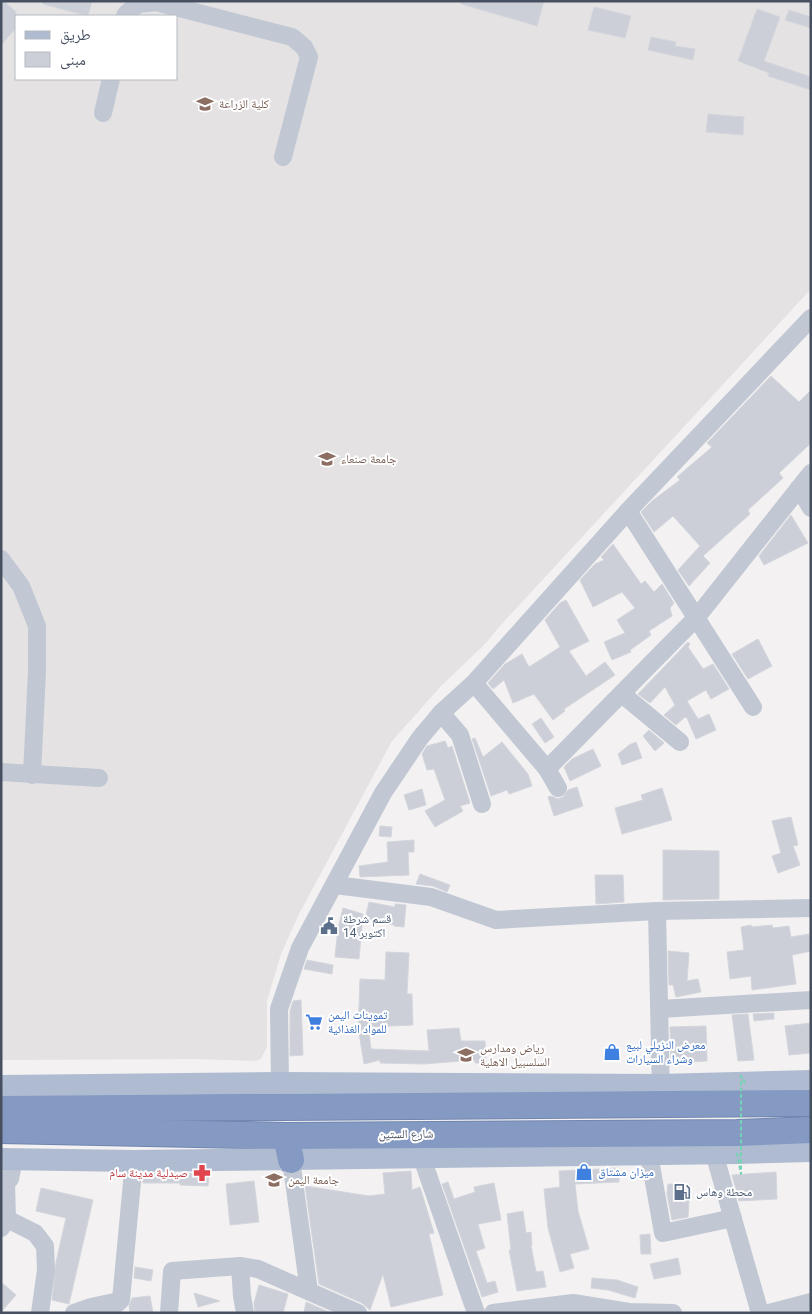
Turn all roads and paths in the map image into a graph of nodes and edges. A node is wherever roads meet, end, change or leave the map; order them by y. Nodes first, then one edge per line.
1 (126, 15) edge
2 (112, 80) edge
3 (103, 113) dead end
4 (283, 157) dead end
5 (811, 318) edge
6 (811, 473) edge
7 (799, 488) junction
8 (811, 508) edge
9 (628, 511) junction
10 (1, 560) edge
11 (697, 617) junction
12 (474, 683) junction
13 (622, 694) junction
14 (754, 707) dead end
15 (442, 713) junction
16 (680, 742) dead end
17 (547, 769) junction
18 (1, 772) edge
19 (32, 775) junction
20 (99, 778) dead end
21 (558, 788) dead end
22 (482, 804) dead end
23 (335, 885) junction
24 (811, 908) edge
25 (657, 911) junction
26 (811, 1000) edge
27 (660, 1009) junction
28 (811, 1081) edge
29 (745, 1082) junction
30 (1, 1086) edge
31 (297, 1091) junction
32 (661, 1095) junction
33 (811, 1103) edge
34 (1, 1108) edge
35 (1, 1130) edge
36 (811, 1130) edge
37 (649, 1143) junction
38 (288, 1148) junction
39 (811, 1151) edge
40 (714, 1153) junction
41 (737, 1153) junction
42 (422, 1158) junction
43 (7, 1159) edge
44 (134, 1161) junction
45 (733, 1218) junction
46 (4, 1224) edge
47 (240, 1266) junction
48 (309, 1290) junction
49 (122, 1300) junction
50 (811, 1302) edge
51 (355, 1312) edge
52 (628, 1312) edge
53 (40, 1313) edge
54 (74, 1313) edge
55 (106, 1313) edge
56 (169, 1313) edge
57 (246, 1313) edge
58 (476, 1313) edge
59 (494, 1313) edge
60 (673, 1313) edge
61 (760, 1313) edge
62 (769, 1313) edge

1 - 4 street
2 - 3 street
5 - 9 street
6 - 7 street
7 - 8 street
7 - 11 street
9 - 11 street
9 - 12 street
10 - 19 street
11 - 13 street
11 - 14 street
12 - 15 street
12 - 17 street
13 - 16 street
13 - 17 street
15 - 22 street
15 - 23 street
17 - 21 street
18 - 19 street
19 - 20 street
23 - 25 street
23 - 31 street
24 - 25 street
25 - 27 street
26 - 27 street
27 - 32 street
28 - 29 main road
29 - 32 main road
29 - 41 path, bridge
30 - 31 main road
31 - 32 highway
31 - 34 highway
32 - 33 highway
35 - 38 highway, شارع الستين
36 - 37 highway, شارع الستين
37 - 38 highway, شارع الستين
37 - 40 main road, شارع الستين
37 - 42 main road, شارع الستين
37 - 45 street
38 - 42 main road, شارع الستين
38 - 44 main road, شارع الستين
38 - 48 street
39 - 41 main road, شارع الستين
40 - 41 main road, شارع الستين
40 - 45 street
42 - 58 street
43 - 44 main road, شارع الستين
43 - 46 street
44 - 49 street
45 - 61 street
46 - 53 street
47 - 48 street
47 - 56 street
47 - 57 street
48 - 51 street
49 - 54 street
49 - 55 street
50 - 62 street
52 - 59 street
52 - 60 street

